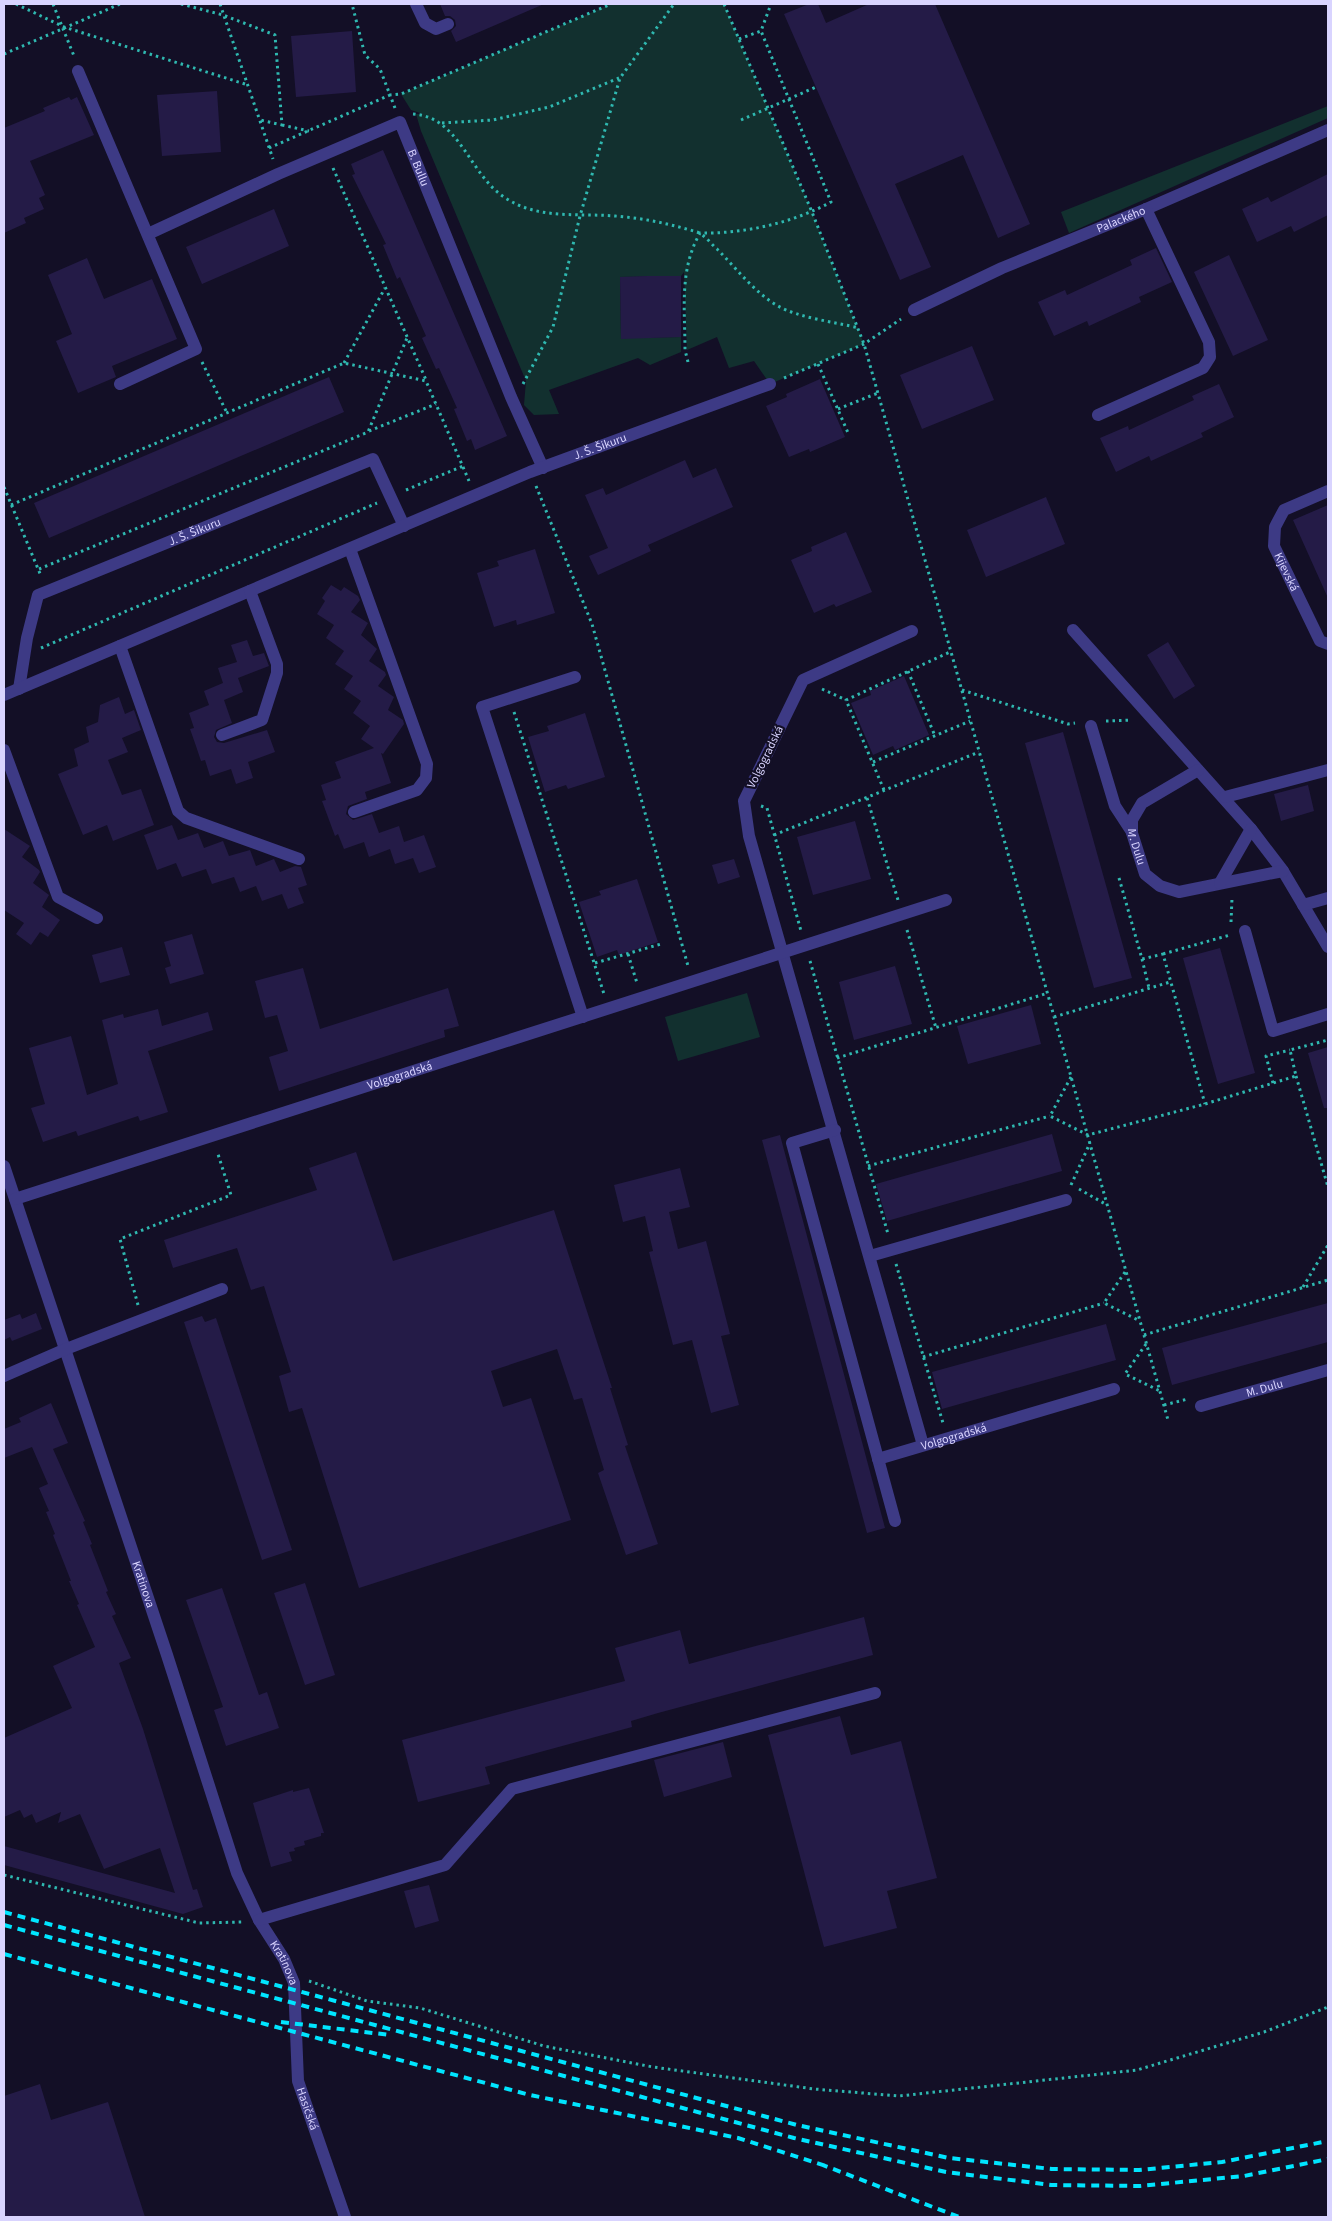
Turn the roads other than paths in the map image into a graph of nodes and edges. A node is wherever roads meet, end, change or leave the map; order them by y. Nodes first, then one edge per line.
1 (416, 4) edge
2 (448, 24) dead end
3 (78, 71) road end
4 (1328, 130) edge
5 (1146, 209) junction
6 (148, 234) junction
7 (914, 310) road end
8 (120, 384) dead end
9 (770, 384) road end
10 (1098, 415) dead end
11 (536, 470) junction
12 (1328, 491) edge
13 (404, 526) junction
14 (350, 549) junction
15 (250, 591) junction
16 (1072, 630) dead end
17 (912, 631) dead end
18 (1328, 644) edge
19 (120, 646) junction
20 (574, 678) dead end
21 (18, 689) junction
22 (4, 696) edge
23 (1091, 726) dead end
24 (222, 736) dead end
25 (4, 750) edge
26 (1198, 770) junction
27 (1328, 770) edge
28 (1225, 797) junction
29 (354, 812) dead end
30 (1251, 829) junction
31 (1132, 833) junction
32 (299, 859) dead end
33 (1283, 871) junction
34 (1220, 883) junction
35 (1328, 898) edge
36 (946, 900) dead end
37 (1302, 905) junction
38 (97, 918) dead end
39 (1245, 931) road end
40 (1328, 947) edge
41 (784, 952) junction
42 (1328, 1014) edge
43 (583, 1017) junction
44 (835, 1130) junction
45 (4, 1166) edge
46 (15, 1199) junction
47 (1066, 1200) dead end
48 (870, 1256) junction
49 (222, 1289) dead end
50 (66, 1349) junction
51 (1328, 1370) edge
52 (4, 1376) edge
53 (1114, 1389) dead end
54 (1199, 1401) road end
55 (923, 1445) junction
56 (878, 1459) junction
57 (895, 1521) dead end
58 (875, 1693) dead end
59 (259, 1920) junction
60 (296, 1997) joint
61 (345, 2217) edge

1 - 2 street
3 - 6 street
4 - 5 street, Palackého
5 - 7 street, Palackého
5 - 10 street
6 - 8 street
6 - 11 street, B. Bullu
9 - 11 street, J. Š. Šikuru
11 - 13 street, J. Š. Šikuru
12 - 18 street, Kijevská
13 - 14 street, J. Š. Šikuru
13 - 21 street, J. Š. Šikuru
14 - 15 street, J. Š. Šikuru
14 - 29 street
15 - 19 street, J. Š. Šikuru
15 - 24 street
16 - 26 street
17 - 41 street, Volgogradská
19 - 21 street, J. Š. Šikuru
19 - 32 street
20 - 43 street
21 - 22 street, J. Š. Šikuru
23 - 31 street
25 - 38 street
26 - 28 street
26 - 31 street, M. Dulu
27 - 28 street
28 - 30 street
30 - 33 street
30 - 34 street
31 - 34 street, M. Dulu
33 - 34 street, M. Dulu
33 - 37 street
35 - 37 street
36 - 41 street, Volgogradská
37 - 40 street
39 - 42 street
41 - 43 street, Volgogradská
41 - 44 street, Volgogradská
43 - 46 street, Volgogradská
44 - 48 street, Volgogradská
44 - 56 street
45 - 46 street, Kratinova
46 - 50 street, Kratinova
47 - 48 street
48 - 55 street, Volgogradská
49 - 50 street
50 - 52 street
50 - 59 street, Kratinova
51 - 54 street, M. Dulu
53 - 55 street, Volgogradská
55 - 56 street
56 - 57 street
58 - 59 street
59 - 60 street, Kratinova
60 - 61 street, Hasičská

